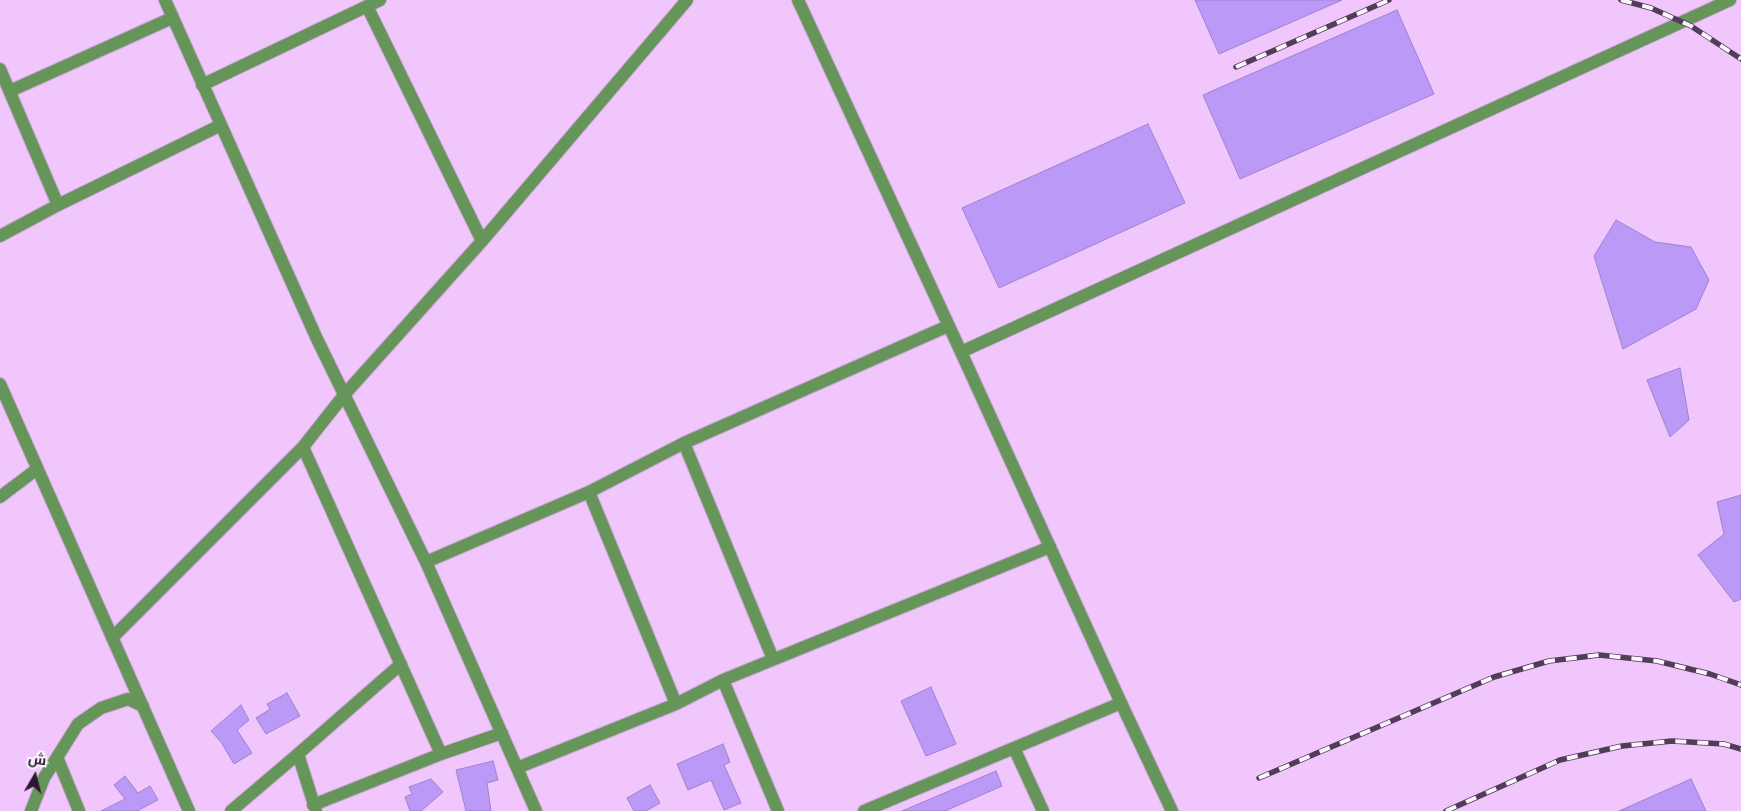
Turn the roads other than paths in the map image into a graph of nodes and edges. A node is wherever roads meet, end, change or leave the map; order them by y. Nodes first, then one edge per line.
1 (165, 0) edge
2 (380, 0) edge
3 (687, 0) edge
4 (798, 0) edge
5 (1730, 0) edge
6 (367, 6) junction
7 (172, 18) junction
8 (0, 69) edge
9 (202, 85) junction
10 (10, 92) junction
11 (220, 125) junction
12 (58, 205) junction
13 (0, 236) edge
14 (482, 241) junction
15 (948, 326) junction
16 (961, 352) junction
17 (0, 384) edge
18 (344, 395) junction
19 (684, 443) junction
20 (303, 447) junction
21 (38, 469) junction
22 (589, 492) junction
23 (0, 497) edge
24 (1050, 547) junction
25 (426, 562) junction
26 (112, 638) junction
27 (773, 659) junction
28 (401, 664) junction
29 (723, 680) junction
30 (1121, 703) junction
31 (676, 704) junction
32 (143, 706) junction
33 (502, 733) junction
34 (1014, 748) junction
35 (298, 754) junction
36 (441, 754) junction
37 (57, 756) junction
38 (517, 768) junction
39 (314, 808) edge
40 (31, 811) edge
41 (79, 811) edge
42 (189, 811) edge
43 (231, 811) edge
44 (536, 811) edge
45 (778, 811) edge
46 (864, 811) edge
47 (1043, 811) edge
48 (1172, 811) edge

1 - 7 street
2 - 6 street
3 - 14 street
4 - 15 street
5 - 16 street
6 - 9 street
6 - 14 street
7 - 9 street
7 - 10 street
8 - 10 street
9 - 11 street
10 - 12 street
11 - 12 street
11 - 18 street
12 - 13 street
14 - 18 street
15 - 16 street
15 - 19 street
16 - 24 street
17 - 21 street
18 - 20 street
18 - 25 street
19 - 22 street
19 - 27 street
20 - 26 street
20 - 28 street
21 - 23 street
21 - 26 street
22 - 25 street
22 - 31 street
24 - 27 street
24 - 30 street
25 - 33 street
26 - 32 street
27 - 29 street
28 - 35 street
28 - 36 street
29 - 31 street
29 - 45 street
30 - 34 street
30 - 48 street
31 - 38 street
32 - 37 street
32 - 42 street
33 - 36 street
33 - 38 street
34 - 46 street
34 - 47 street
35 - 39 street
35 - 43 street
36 - 39 street
37 - 40 street
37 - 41 street
38 - 44 street

